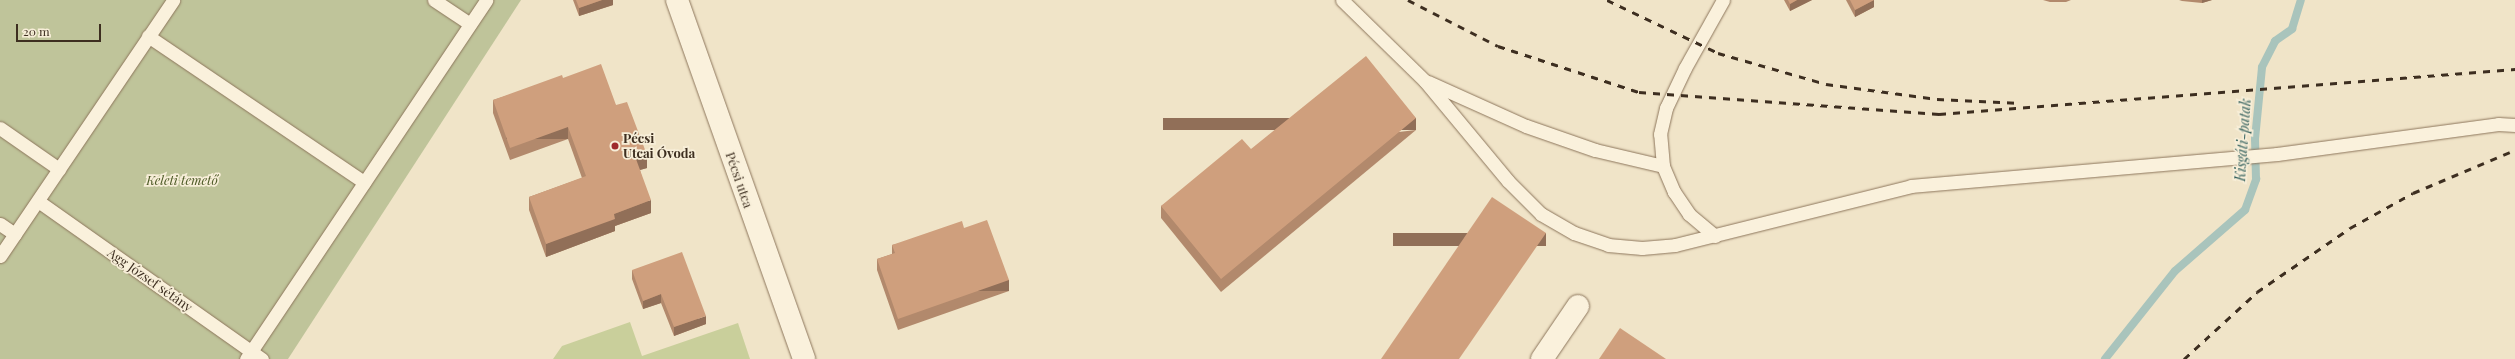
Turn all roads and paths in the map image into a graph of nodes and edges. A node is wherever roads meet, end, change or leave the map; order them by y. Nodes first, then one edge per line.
1 (172, 0) edge
2 (434, 0) edge
3 (486, 0) edge
4 (677, 0) edge
5 (1342, 0) edge
6 (1723, 0) edge
7 (470, 24) junction
8 (148, 36) junction
9 (1425, 81) junction
10 (2515, 125) edge
11 (0, 128) edge
12 (1663, 166) junction
13 (59, 169) junction
14 (364, 182) junction
15 (38, 201) junction
16 (0, 224) edge
17 (14, 234) junction
18 (1715, 236) junction
19 (0, 256) edge
20 (1578, 306) dead end
21 (248, 355) edge
22 (262, 359) edge
23 (804, 359) edge
24 (1542, 359) edge

1 - 8 lane
2 - 7 lane
3 - 7 lane
4 - 23 street, Pécsi utca
5 - 9 lane
6 - 12 lane
7 - 14 lane
8 - 13 lane
8 - 14 lane
9 - 12 lane
9 - 18 lane
10 - 18 lane
11 - 13 lane
12 - 18 lane
13 - 15 lane
14 - 21 lane
15 - 17 lane
15 - 21 lane, Agg József sétány
16 - 17 lane
17 - 19 lane
20 - 24 street
21 - 22 lane, Agg József sétány

